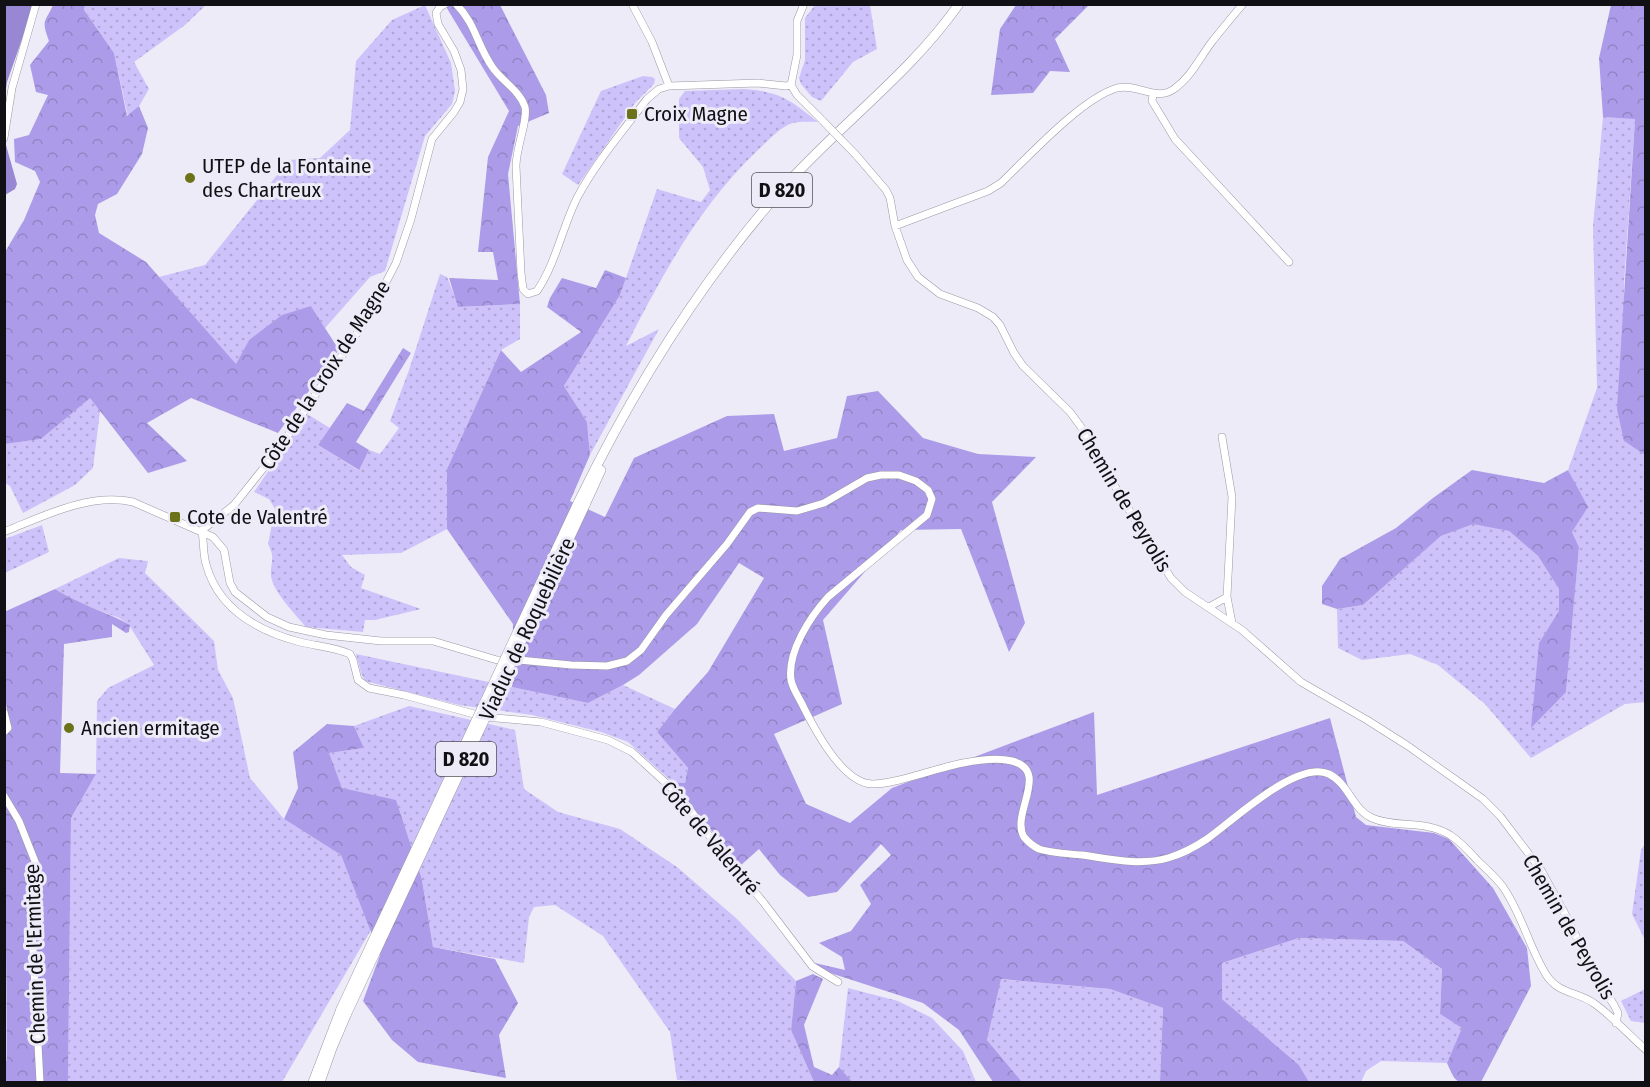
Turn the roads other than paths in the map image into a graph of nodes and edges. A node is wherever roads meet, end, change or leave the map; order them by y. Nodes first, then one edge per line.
1 (36, 4) edge
2 (445, 4) edge
3 (456, 4) edge
4 (632, 4) edge
5 (804, 4) edge
6 (959, 4) edge
7 (1243, 4) edge
8 (791, 85) junction
9 (669, 86) junction
10 (1153, 94) junction
11 (5, 137) edge
12 (895, 226) junction
13 (1289, 262) dead end
14 (1222, 437) dead end
15 (4, 532) edge
16 (202, 532) junction
17 (213, 537) junction
18 (205, 548) junction
19 (1227, 597) junction
20 (1209, 607) junction
21 (1232, 623) junction
22 (4, 712) edge
23 (4, 732) edge
24 (4, 796) edge
25 (838, 982) dead end
26 (344, 1011) junction
27 (1616, 1023) junction
28 (1646, 1050) edge
29 (40, 1083) edge
30 (313, 1083) edge
31 (320, 1083) edge

1 - 11 street
2 - 16 street, Côte de la Croix de Magne
3 - 9 street
4 - 9 street
5 - 8 street
6 - 26 main road, Viaduc de Roquebilière / D 820, bridge
7 - 10 street
8 - 9 street
8 - 12 street, Chemin de Peyrolis, bridge
10 - 12 street
10 - 13 street
12 - 20 street, Chemin de Peyrolis
14 - 19 street
15 - 16 street
16 - 17 street
16 - 18 street, Côte de Valentré
17 - 18 street
17 - 27 street
18 - 25 street, Côte de Valentré
19 - 20 street
19 - 21 street
20 - 21 street, Chemin de Peyrolis
21 - 27 street, Chemin de Peyrolis
22 - 23 street
24 - 29 street, Chemin de l'Ermitage
26 - 30 main road, D 820
26 - 31 main road, D 820
27 - 28 street

